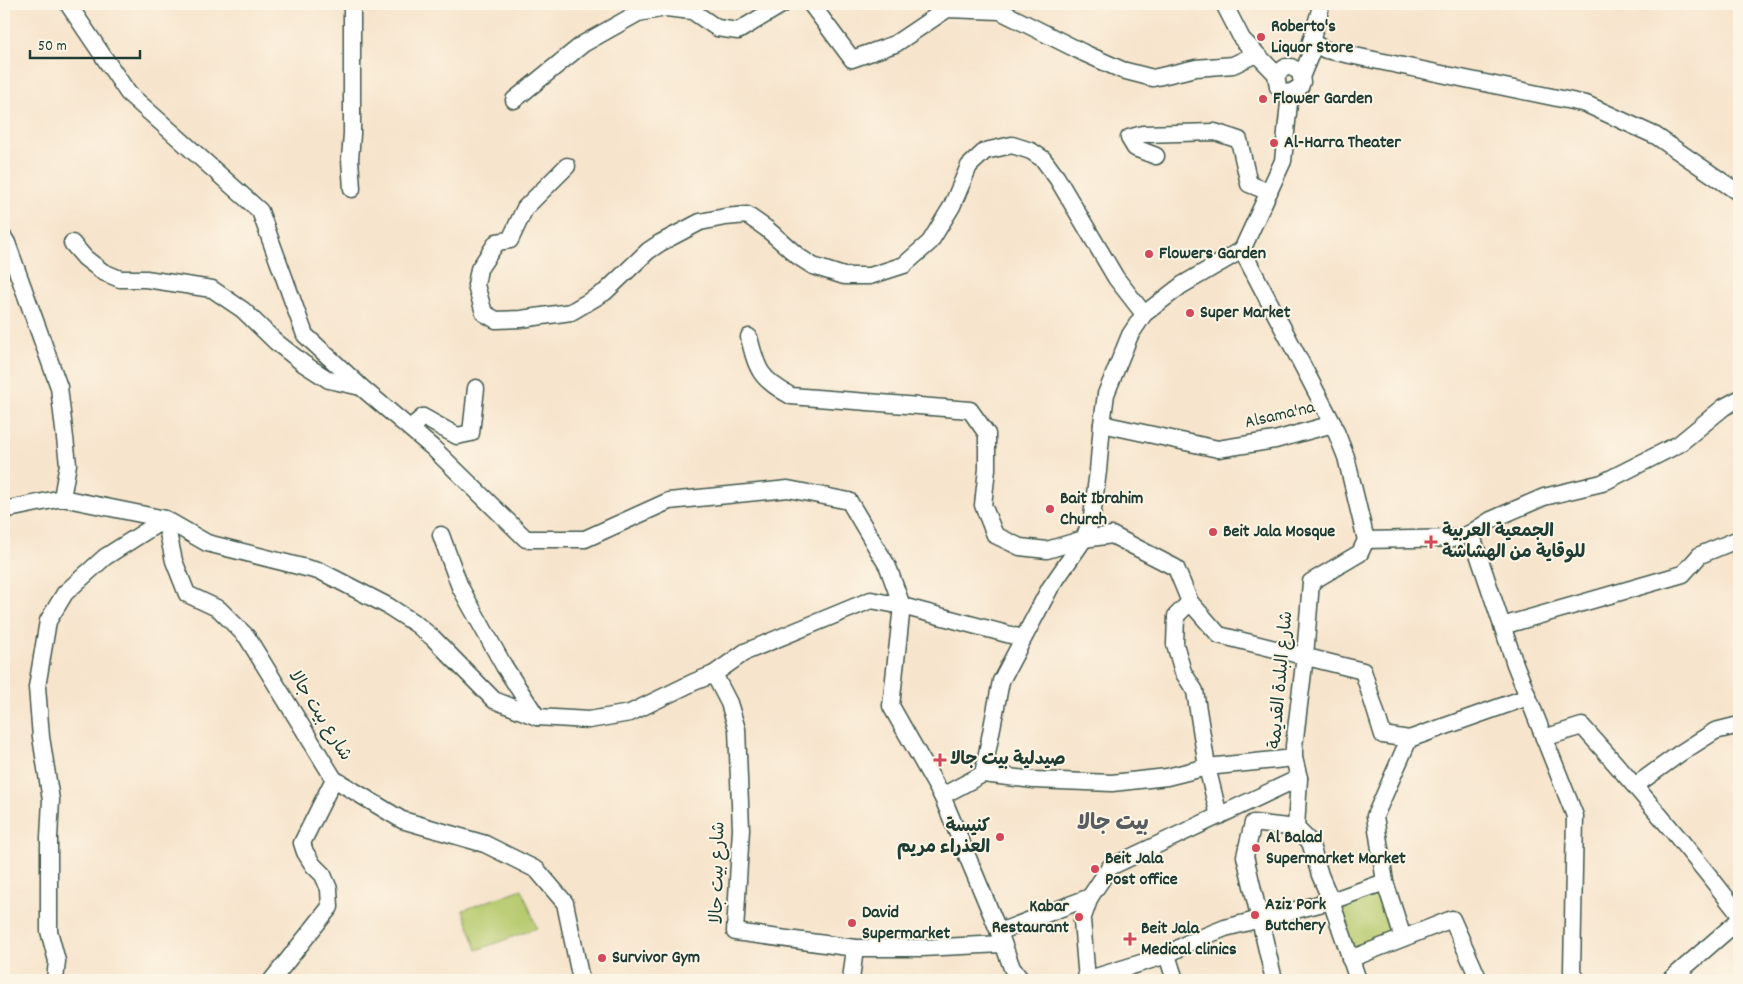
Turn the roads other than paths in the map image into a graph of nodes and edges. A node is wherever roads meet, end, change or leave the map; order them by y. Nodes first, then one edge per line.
1 (68, 4) edge
2 (352, 4) edge
3 (783, 4) edge
4 (811, 4) edge
5 (1224, 4) edge
6 (1320, 4) edge
7 (1306, 49) junction
8 (1259, 56) junction
9 (1281, 71) junction
10 (1301, 77) junction
11 (1290, 94) junction
12 (514, 100) dead end
13 (1156, 156) dead end
14 (566, 166) dead end
15 (352, 189) dead end
16 (1269, 192) junction
17 (1739, 193) edge
18 (4, 238) edge
19 (72, 244) dead end
20 (1242, 250) junction
21 (1144, 314) junction
22 (749, 337) dead end
23 (361, 387) junction
24 (476, 388) dead end
25 (1739, 399) edge
26 (1102, 424) junction
27 (1333, 424) junction
28 (410, 428) junction
29 (62, 498) junction
30 (4, 510) edge
31 (165, 520) junction
32 (1471, 534) junction
33 (440, 535) dead end
34 (1084, 539) junction
35 (1739, 539) edge
36 (1366, 540) junction
37 (1190, 602) junction
38 (902, 606) junction
39 (1502, 626) junction
40 (1022, 638) junction
41 (1305, 656) junction
42 (714, 674) junction
43 (1528, 697) junction
44 (537, 716) junction
45 (1739, 725) edge
46 (1544, 738) junction
47 (1409, 739) junction
48 (1294, 758) junction
49 (1207, 768) junction
50 (983, 774) junction
51 (1299, 778) junction
52 (334, 779) junction
53 (1636, 786) junction
54 (942, 796) junction
55 (1219, 816) junction
56 (1296, 828) junction
57 (1385, 882) junction
58 (1090, 897) junction
59 (1331, 901) junction
60 (1739, 914) edge
61 (1260, 920) junction
62 (1739, 920) edge
63 (1001, 938) junction
64 (1403, 938) junction
65 (855, 948) junction
66 (1167, 955) junction
67 (1350, 959) junction
68 (1130, 974) edge
69 (55, 980) edge
70 (272, 980) edge
71 (581, 980) edge
72 (850, 980) edge
73 (1021, 980) edge
74 (1086, 980) edge
75 (1175, 980) edge
76 (1274, 980) edge
77 (1358, 980) edge
78 (1479, 980) edge
79 (1577, 980) edge
80 (1670, 980) edge

1 - 23 street
2 - 15 street
3 - 12 street
4 - 8 street
5 - 8 street
6 - 7 street
7 - 8 street
7 - 9 street
7 - 10 street
7 - 17 street
8 - 9 street
9 - 10 street
9 - 11 street
10 - 11 street
11 - 16 street
13 - 16 street
14 - 21 street
16 - 20 street
18 - 29 street
19 - 23 street
20 - 21 street
20 - 27 street, Alsama'na
21 - 26 street
22 - 34 street
23 - 28 street
24 - 28 street
25 - 32 street
26 - 27 street, Alsama'na
26 - 34 street
27 - 36 street
28 - 38 street
29 - 30 street
29 - 31 street
31 - 44 street
31 - 52 street, شارع بيت جالا
31 - 69 street
32 - 36 street
32 - 39 street
33 - 44 street
34 - 37 street
34 - 40 street
35 - 39 street
36 - 41 street, شارع البلدة القديمة
37 - 41 street
37 - 49 street
38 - 40 street
38 - 42 street
38 - 54 street
39 - 43 street
40 - 50 street
41 - 47 street
41 - 48 street, شارع البلدة القديمة
42 - 44 street
42 - 65 street, شارع بيت جالا
43 - 46 street
43 - 47 street
45 - 53 street
46 - 53 street
46 - 79 street
47 - 57 street
48 - 49 street
48 - 51 street, شارع البلدة القديمة
49 - 50 street
49 - 55 street
50 - 54 street
51 - 55 street
51 - 56 street, شارع البلدة القديمة
52 - 70 street
52 - 71 street, شارع بيت جالا
53 - 60 street
54 - 63 street
55 - 58 street
56 - 59 street
56 - 61 street
57 - 59 street
57 - 64 street
58 - 63 street, شارع بيت جالا
58 - 74 street
59 - 61 street
59 - 67 street
61 - 66 street
61 - 76 street
62 - 80 street
63 - 65 street, شارع بيت جالا
63 - 73 street
64 - 67 street
64 - 78 street
65 - 72 street
66 - 68 street
66 - 75 street
67 - 77 street
68 - 74 street

